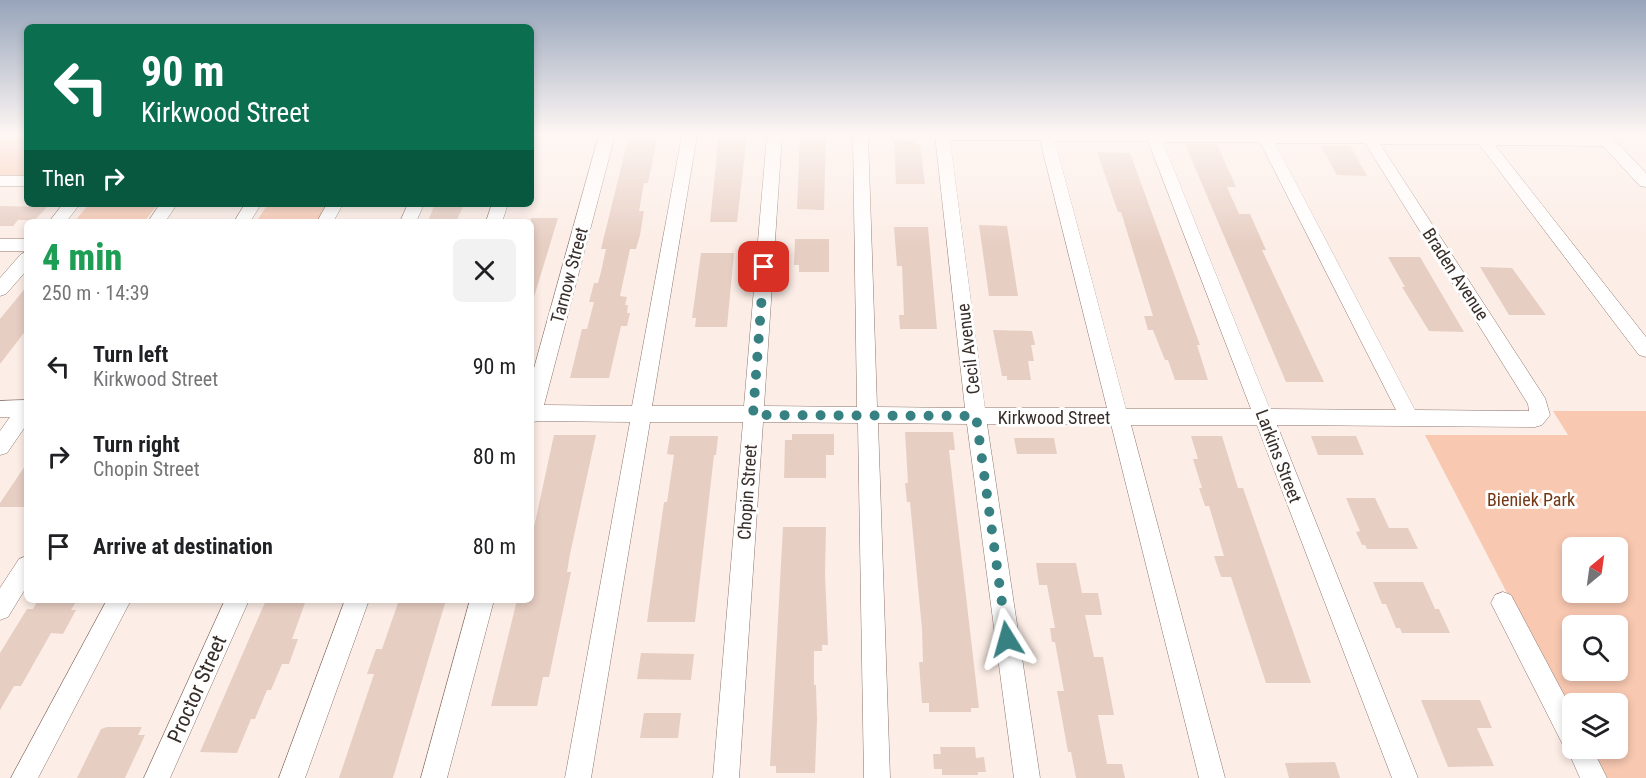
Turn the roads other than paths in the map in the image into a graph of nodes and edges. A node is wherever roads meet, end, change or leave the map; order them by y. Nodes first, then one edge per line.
1 (597, 171) edge
2 (683, 171) edge
3 (771, 171) edge
4 (861, 171) edge
5 (946, 171) edge
6 (1055, 171) edge
7 (1168, 171) edge
8 (1282, 171) edge
9 (1390, 171) edge
10 (1507, 171) edge
11 (0, 181) edge
12 (24, 181) edge
13 (70, 207) edge
14 (60, 219) edge
15 (0, 245) edge
16 (24, 245) edge
17 (24, 262) edge
18 (0, 290) edge
19 (1646, 350) edge
20 (534, 403) edge
21 (0, 409) edge
22 (24, 409) edge
23 (24, 413) edge
24 (641, 413) junction
25 (534, 414) edge
26 (1540, 414) joint
27 (753, 415) junction
28 (868, 416) junction
29 (976, 416) junction
30 (1117, 417) junction
31 (1264, 418) junction
32 (1410, 419) junction
33 (0, 447) edge
34 (24, 571) edge
35 (117, 603) edge
36 (236, 603) edge
37 (356, 603) edge
38 (481, 603) edge
39 (1503, 603) dead end
40 (0, 609) edge
41 (1562, 717) edge
42 (1584, 759) edge
43 (24, 778) edge
44 (157, 778) edge
45 (292, 778) edge
46 (434, 778) edge
47 (578, 778) edge
48 (726, 778) edge
49 (877, 778) edge
50 (1027, 778) edge
51 (1212, 778) edge
52 (1405, 778) edge
53 (1594, 778) edge

1 - 20 street, Tarnow Street
2 - 24 street
3 - 27 street, Chopin Street
4 - 28 street
5 - 29 street, Cecil Avenue
6 - 30 street
7 - 31 street, Larkins Street
8 - 32 street
9 - 26 street, Braden Avenue
10 - 19 street
11 - 12 street
13 - 14 street
15 - 16 street
17 - 18 street
21 - 22 street
23 - 33 street
24 - 25 street, Kirkwood Street
24 - 27 street, Kirkwood Street
24 - 47 street
26 - 32 street, Kirkwood Street
27 - 28 street, Kirkwood Street
27 - 48 street, Chopin Street
28 - 29 street, Kirkwood Street
28 - 49 street
29 - 30 street, Kirkwood Street
29 - 50 street, Cecil Avenue
30 - 31 street, Kirkwood Street
30 - 51 street
31 - 32 street, Kirkwood Street
31 - 52 street, Larkins Street
34 - 40 street
35 - 43 street
36 - 44 street, Proctor Street
37 - 45 street
38 - 46 street
39 - 41 street
42 - 53 street

